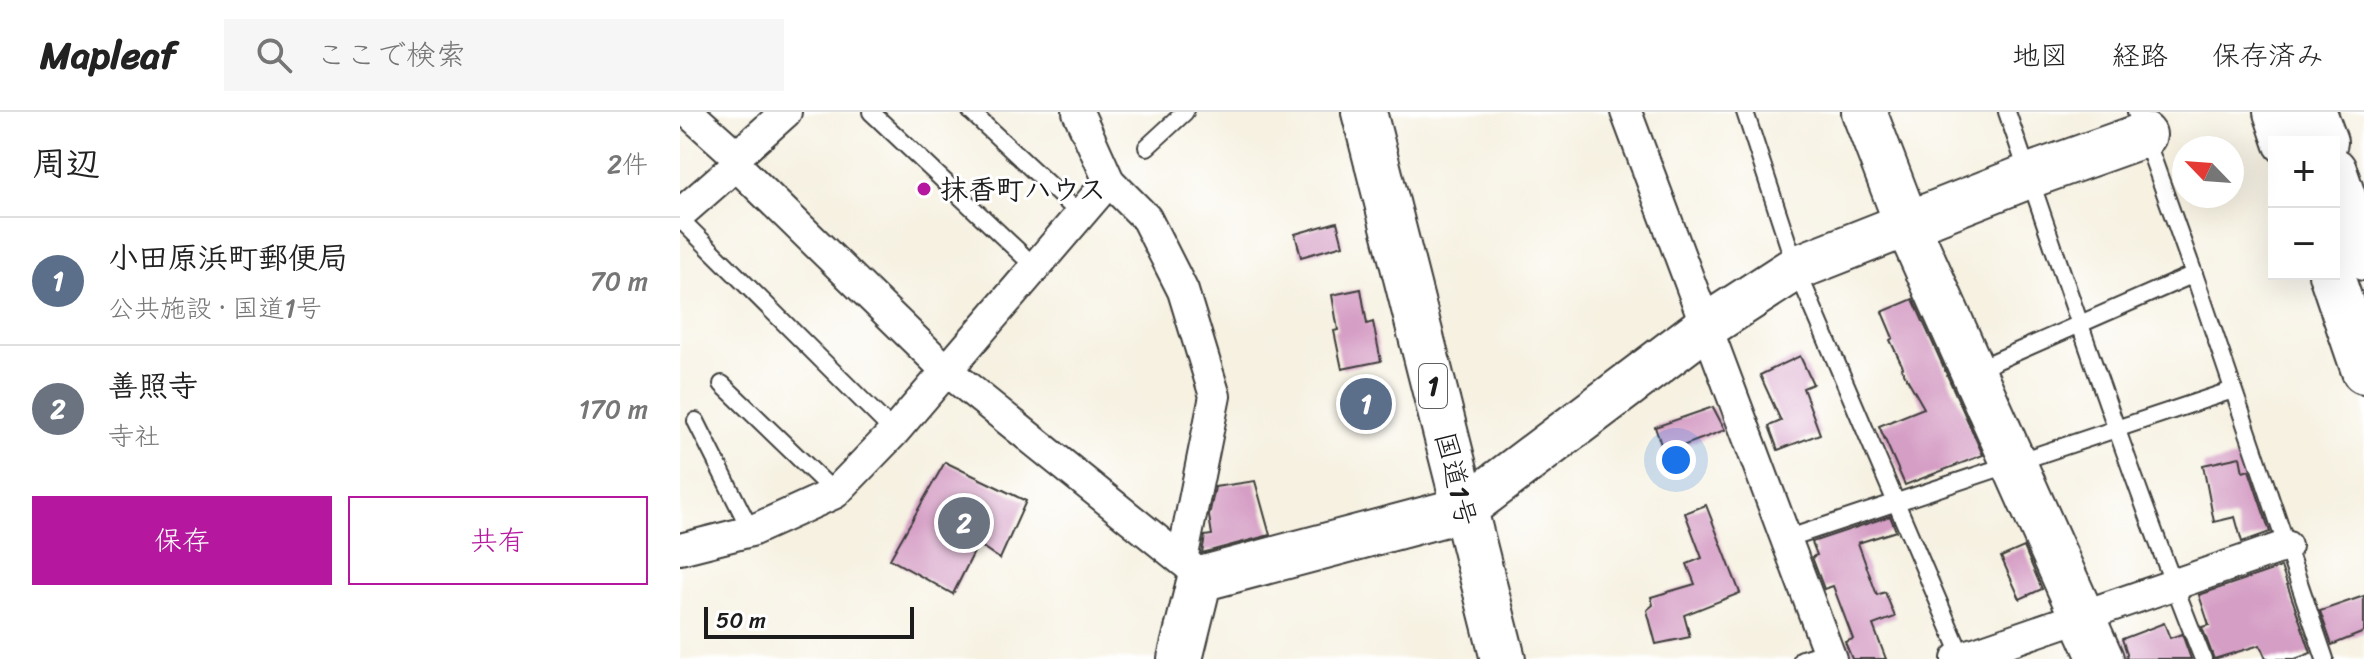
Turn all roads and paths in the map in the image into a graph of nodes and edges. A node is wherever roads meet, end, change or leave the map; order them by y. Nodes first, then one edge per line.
1 (688, 112) edge
2 (786, 112) edge
3 (871, 112) edge
4 (971, 112) edge
5 (1185, 112) edge
6 (1364, 112) edge
7 (1626, 112) edge
8 (1745, 112) edge
9 (1864, 112) edge
10 (2007, 112) edge
11 (2276, 112) edge
12 (2314, 112) edge
13 (1078, 116) edge
14 (2140, 124) edge
15 (2284, 136) edge
16 (2323, 136) edge
17 (1147, 147) dead end
18 (736, 161) junction
19 (2029, 176) junction
20 (1109, 181) junction
21 (2340, 188) edge
22 (1080, 214) junction
23 (680, 217) edge
24 (1907, 224) junction
25 (2364, 258) edge
26 (1035, 267) junction
27 (1796, 268) junction
28 (2194, 274) junction
29 (2333, 280) edge
30 (2079, 324) junction
31 (1705, 327) junction
32 (946, 370) junction
33 (2364, 371) edge
34 (1972, 372) junction
35 (722, 384) dead end
36 (2233, 390) junction
37 (696, 421) dead end
38 (2117, 428) junction
39 (894, 432) junction
40 (2012, 463) junction
41 (835, 493) junction
42 (1897, 502) junction
43 (1464, 509) junction
44 (751, 531) junction
45 (1786, 539) junction
46 (2286, 546) junction
47 (680, 549) edge
48 (1193, 569) junction
49 (2173, 584) junction
50 (2082, 616) junction
51 (1820, 656) edge
52 (1960, 658) edge
53 (1180, 659) edge
54 (1503, 659) edge
55 (2101, 659) edge
56 (2203, 659) edge
57 (2325, 659) edge

1 - 18 street
2 - 18 street
3 - 26 lane
4 - 22 lane
5 - 17 lane
6 - 43 main road, 国道1号 / 1
7 - 31 street
8 - 27 lane
9 - 24 main road
10 - 19 lane
11 - 15 main road
12 - 16 main road
13 - 20 street
14 - 19 main road
14 - 28 lane
18 - 23 street
18 - 32 street
19 - 24 main road
19 - 30 lane
20 - 22 street
20 - 48 street
21 - 25 main road
22 - 26 street
23 - 39 lane
24 - 27 main road
24 - 34 main road
26 - 32 street
27 - 31 main road
27 - 42 lane
28 - 30 lane
28 - 36 lane
29 - 33 main road
30 - 34 lane
30 - 38 lane
31 - 43 main road
31 - 45 street
32 - 39 street
32 - 48 street
34 - 40 main road
35 - 41 lane
36 - 38 lane
36 - 46 lane
37 - 44 lane
38 - 40 lane
38 - 49 lane
39 - 41 street
40 - 42 lane
40 - 50 main road
41 - 44 street
42 - 45 lane
42 - 52 lane
43 - 48 main road
43 - 54 main road, 国道1号 / 1
44 - 47 street
45 - 51 street
46 - 49 street
46 - 57 lane
48 - 53 main road
49 - 50 street
49 - 56 lane
50 - 52 street
50 - 55 main road

